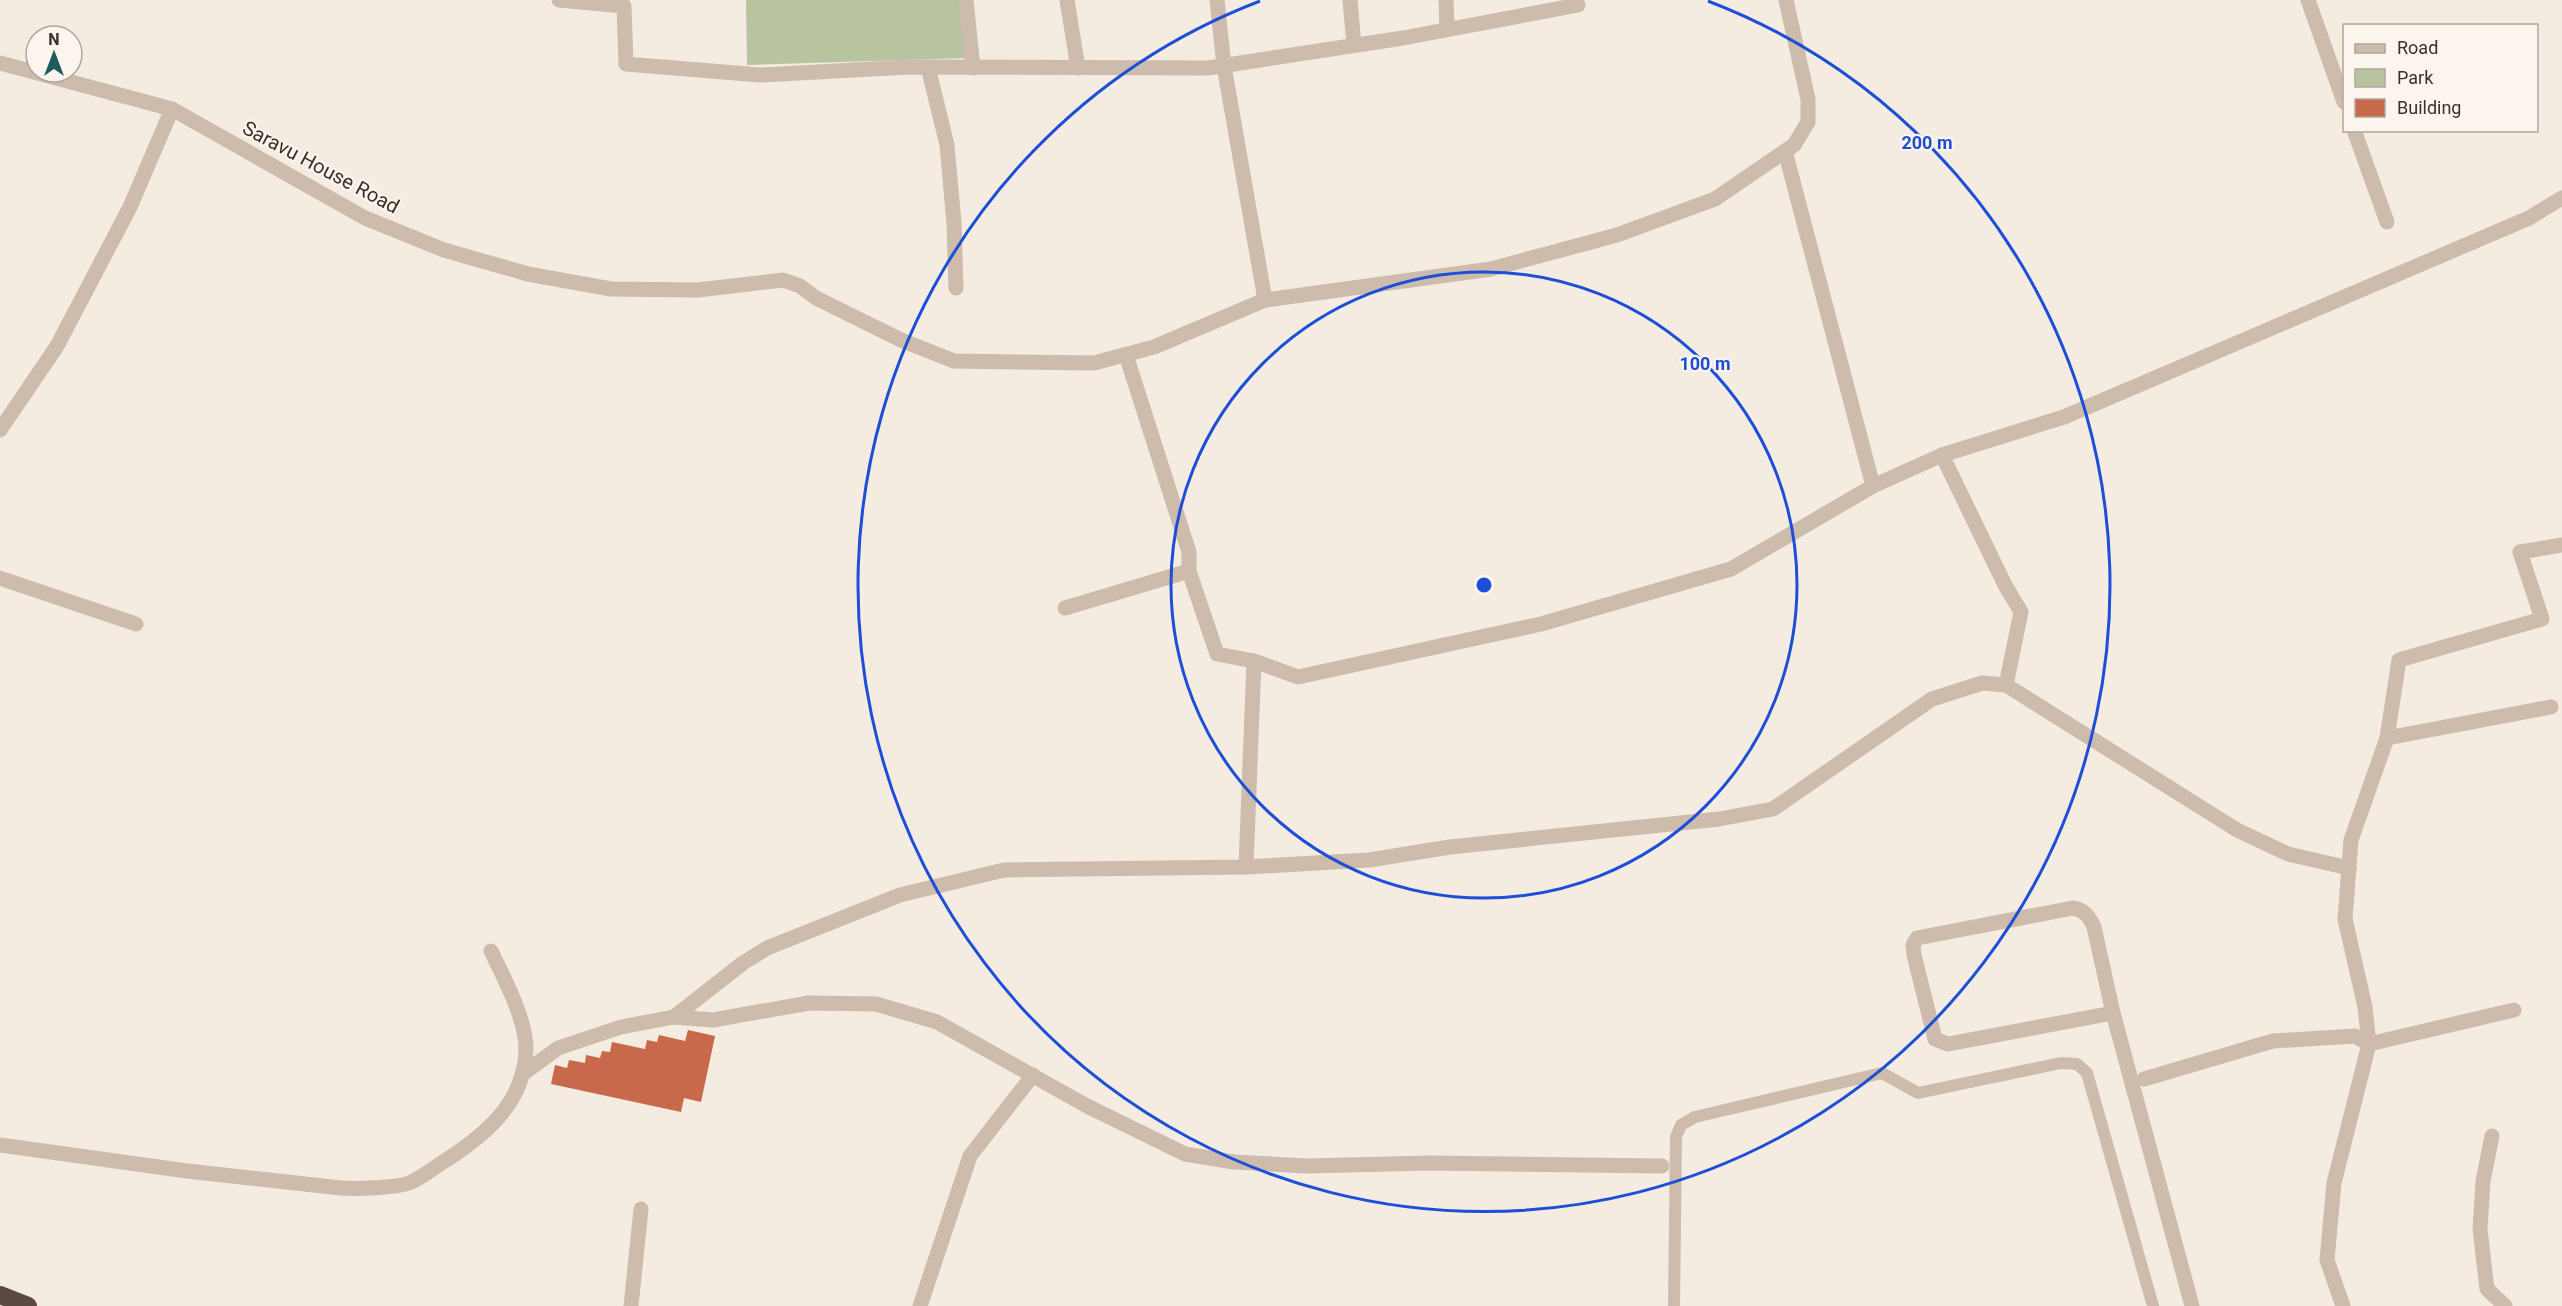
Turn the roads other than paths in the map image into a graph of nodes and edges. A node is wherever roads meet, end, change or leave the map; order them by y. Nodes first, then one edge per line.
1 (559, 0) edge
2 (966, 0) edge
3 (1067, 0) edge
4 (1217, 0) edge
5 (1350, 0) edge
6 (1446, 0) edge
7 (1786, 0) edge
8 (2308, 0) edge
9 (1578, 5) dead end
10 (1448, 29) junction
11 (1354, 45) junction
12 (0, 63) edge
13 (1224, 66) junction
14 (928, 67) junction
15 (973, 68) junction
16 (1078, 68) junction
17 (2343, 99) edge
18 (172, 109) junction
19 (2355, 132) edge
20 (1785, 151) junction
21 (2562, 198) edge
22 (2387, 222) dead end
23 (956, 288) dead end
24 (1265, 300) junction
25 (1126, 355) junction
26 (0, 430) edge
27 (1942, 455) junction
28 (1873, 486) junction
29 (2562, 545) edge
30 (1190, 571) junction
31 (0, 578) edge
32 (1065, 609) dead end
33 (136, 624) dead end
34 (1254, 661) junction
35 (2006, 685) junction
36 (2551, 707) dead end
37 (2387, 738) junction
38 (1246, 867) junction
39 (2349, 868) junction
40 (491, 951) dead end
41 (2514, 1010) dead end
42 (2113, 1013) junction
43 (674, 1017) junction
44 (2370, 1044) junction
45 (524, 1073) junction
46 (1033, 1075) junction
47 (2145, 1079) dead end
48 (2492, 1136) dead end
49 (0, 1145) edge
50 (1662, 1166) dead end
51 (641, 1209) dead end
52 (0, 1295) edge
53 (28, 1306) edge
54 (631, 1306) edge
55 (920, 1306) edge
56 (1674, 1306) edge
57 (2153, 1306) edge
58 (2192, 1306) edge
59 (2343, 1306) edge
60 (2505, 1306) edge

1 - 14 street
2 - 15 street
3 - 16 street
4 - 13 street
5 - 11 street
6 - 10 street
7 - 20 street, Saravu House Road
8 - 17 street
9 - 10 street
10 - 11 street
11 - 13 street
12 - 18 street, Saravu House Road
13 - 16 street
13 - 24 street
14 - 15 street
14 - 23 street
15 - 16 street
18 - 25 street, Saravu House Road
18 - 26 street
19 - 22 street
20 - 24 street, Saravu House Road
20 - 28 street
21 - 27 street
24 - 25 street, Saravu House Road
25 - 30 street
27 - 28 street
27 - 35 street
28 - 34 street
29 - 37 street
30 - 32 street
30 - 34 street
31 - 33 street
34 - 38 street
35 - 38 street
35 - 39 street
36 - 37 street
37 - 39 street
38 - 43 street
39 - 44 street
40 - 45 street
41 - 44 street
42 - 42 street
42 - 58 street
43 - 45 street
43 - 46 street
44 - 47 street
44 - 59 street
45 - 49 street
46 - 50 street
46 - 55 street
48 - 60 street
51 - 54 street
52 - 53 highway
56 - 57 lane

